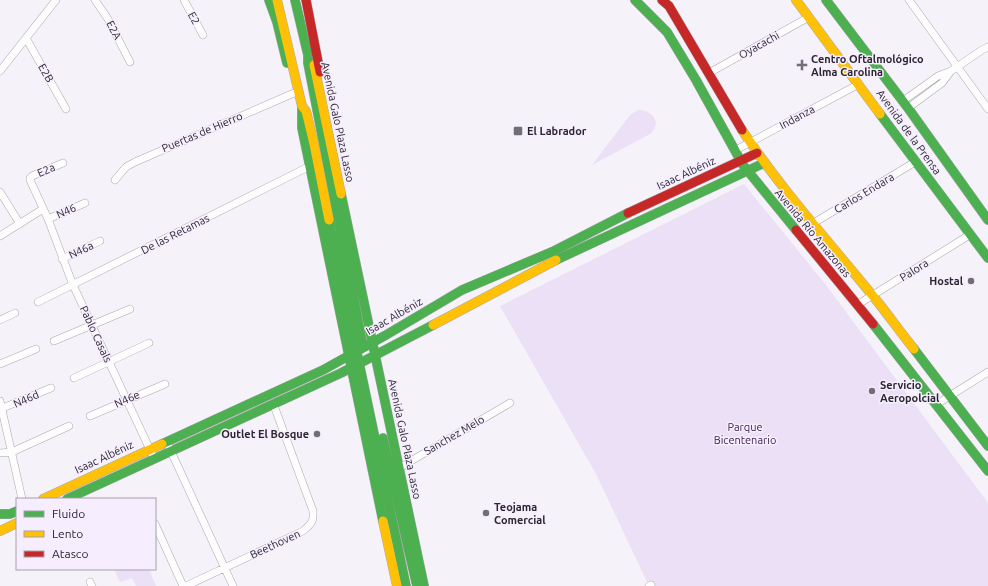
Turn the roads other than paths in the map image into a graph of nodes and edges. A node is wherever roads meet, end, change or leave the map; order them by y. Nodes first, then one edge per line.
1 (56, 0) edge
2 (95, 0) edge
3 (184, 0) edge
4 (269, 0) edge
5 (277, 0) edge
6 (295, 0) edge
7 (306, 0) edge
8 (635, 0) edge
9 (796, 0) edge
10 (826, 0) edge
11 (909, 0) edge
12 (666, 2) edge
13 (809, 17) junction
14 (203, 35) dead end
15 (26, 38) junction
16 (988, 47) edge
17 (308, 55) junction
18 (130, 62) dead end
19 (954, 69) junction
20 (0, 71) edge
21 (709, 73) junction
22 (859, 84) junction
23 (294, 93) junction
24 (322, 100) junction
25 (905, 105) junction
26 (302, 106) junction
27 (66, 109) dead end
28 (988, 109) edge
29 (302, 128) junction
30 (750, 142) junction
31 (734, 151) junction
32 (757, 153) junction
33 (740, 161) junction
34 (915, 162) junction
35 (63, 163) dead end
36 (764, 163) junction
37 (310, 166) junction
38 (747, 170) junction
39 (30, 178) joint
40 (115, 180) dead end
41 (0, 192) edge
42 (84, 203) dead end
43 (43, 209) junction
44 (48, 219) junction
45 (988, 220) edge
46 (20, 224) junction
47 (812, 224) junction
48 (971, 234) junction
49 (0, 236) edge
50 (100, 241) dead end
51 (555, 255) junction
52 (988, 257) edge
53 (62, 259) junction
54 (73, 285) junction
55 (872, 296) junction
56 (38, 302) dead end
57 (857, 305) junction
58 (130, 309) dead end
59 (15, 313) dead end
60 (0, 320) edge
61 (92, 324) junction
62 (54, 341) dead end
63 (373, 342) junction
64 (150, 344) dead end
65 (36, 349) dead end
66 (356, 352) junction
67 (376, 356) junction
68 (109, 361) junction
69 (0, 364) edge
70 (359, 364) junction
71 (988, 372) edge
72 (74, 378) dead end
73 (165, 384) dead end
74 (51, 388) dead end
75 (949, 396) junction
76 (127, 399) junction
77 (0, 400) edge
78 (274, 403) junction
79 (510, 403) dead end
80 (937, 404) junction
81 (1, 409) edge
82 (90, 416) dead end
83 (69, 426) dead end
84 (168, 446) junction
85 (988, 446) edge
86 (12, 452) junction
87 (0, 453) edge
88 (152, 454) junction
89 (399, 468) junction
90 (988, 471) edge
91 (22, 498) edge
92 (44, 498) edge
93 (69, 498) edge
94 (16, 511) edge
95 (0, 514) edge
96 (16, 523) edge
97 (156, 526) edge
98 (0, 531) edge
99 (225, 568) junction
100 (183, 586) edge
101 (186, 586) edge
102 (233, 586) edge
103 (397, 586) edge
104 (406, 586) edge
105 (417, 586) edge
106 (424, 586) edge

1 - 15 street
2 - 18 street, E2A
3 - 14 street, E2
4 - 23 main road
5 - 26 main road
6 - 17 main road
7 - 24 main road
8 - 31 main road, Avenida Río Amazonas
9 - 13 main road, Avenida de la Prensa
10 - 25 main road, Avenida de la Prensa
11 - 19 street
12 - 21 main road, Avenida Río Amazonas
13 - 21 street, Oyacachi
13 - 22 main road, Avenida de la Prensa
15 - 20 street
15 - 27 street, E2B
16 - 19 street
17 - 24 main road, Avenida Galo Plaza Lasso
17 - 66 main road, Avenida Galo Plaza Lasso
19 - 25 street
19 - 28 street
21 - 30 main road, Avenida Río Amazonas
22 - 30 street, Indanza
22 - 34 main road, Avenida de la Prensa
23 - 29 main road
23 - 40 street, Puertas de Hierro
24 - 63 main road, Avenida Galo Plaza Lasso
25 - 45 main road, Avenida de la Prensa
26 - 29 main road, Avenida Galo Plaza Lasso
26 - 66 main road, Avenida Galo Plaza Lasso
29 - 37 main road, Avenida Galo Plaza Lasso
30 - 31 street, Indanza
30 - 32 main road, Avenida Río Amazonas
31 - 33 main road, Avenida Río Amazonas
32 - 33 main road, Isaac Albéniz
32 - 36 main road, Avenida Río Amazonas
33 - 38 main road, Avenida Río Amazonas
33 - 51 main road, Isaac Albéniz
34 - 47 street, Carlos Endara
34 - 48 main road, Avenida de la Prensa
35 - 39 street, E2a
36 - 38 main road, Isaac Albéniz
36 - 47 main road, Avenida Río Amazonas
37 - 54 street, De las Retamas
37 - 66 main road, Avenida Galo Plaza Lasso
38 - 51 main road, Isaac Albéniz
38 - 57 main road, Avenida Río Amazonas
39 - 43 street, Pablo Casals
41 - 46 street
42 - 44 street, N46
43 - 44 street, Pablo Casals
43 - 46 street
44 - 53 street, Pablo Casals
46 - 49 street
47 - 55 main road, Avenida Río Amazonas
48 - 52 main road, Avenida de la Prensa
48 - 55 street, Palora
50 - 53 street, N46a
51 - 63 main road, Isaac Albéniz
51 - 67 main road, Isaac Albéniz
53 - 54 street, Pablo Casals
54 - 56 street, De las Retamas
54 - 61 street, Pablo Casals
55 - 57 street, Palora
55 - 75 main road, Avenida Río Amazonas
57 - 80 main road, Avenida Río Amazonas
58 - 61 street
59 - 60 street
61 - 62 street
61 - 68 street, Pablo Casals
63 - 66 main road, Isaac Albéniz
63 - 67 main road, Avenida Galo Plaza Lasso
64 - 68 street
65 - 69 street
66 - 70 main road, Avenida Galo Plaza Lasso
66 - 84 main road, Isaac Albéniz
67 - 70 main road, Isaac Albéniz
67 - 89 main road, Avenida Galo Plaza Lasso
68 - 72 street
68 - 76 street, Pablo Casals
70 - 78 main road, Isaac Albéniz
70 - 103 main road, Avenida Galo Plaza Lasso
70 - 104 main road, Avenida Galo Plaza Lasso
70 - 105 main road, Avenida Galo Plaza Lasso
71 - 75 street
73 - 76 street, N46e
74 - 81 street, N46d
75 - 80 street
75 - 85 main road, Avenida Río Amazonas
76 - 82 street, N46e
76 - 88 street, Pablo Casals
77 - 81 street
78 - 84 main road, Isaac Albéniz
78 - 99 street, Beethoven
79 - 89 street, Sanchez Melo
80 - 90 main road, Avenida Río Amazonas
81 - 86 street
83 - 86 street
84 - 88 main road, Isaac Albéniz
84 - 99 street
86 - 87 street
86 - 91 street
88 - 92 main road, Isaac Albéniz
88 - 93 main road, Isaac Albéniz
89 - 106 main road, Avenida Galo Plaza Lasso
94 - 95 main road
96 - 98 main road
97 - 100 street
99 - 101 street, Beethoven
99 - 102 street

